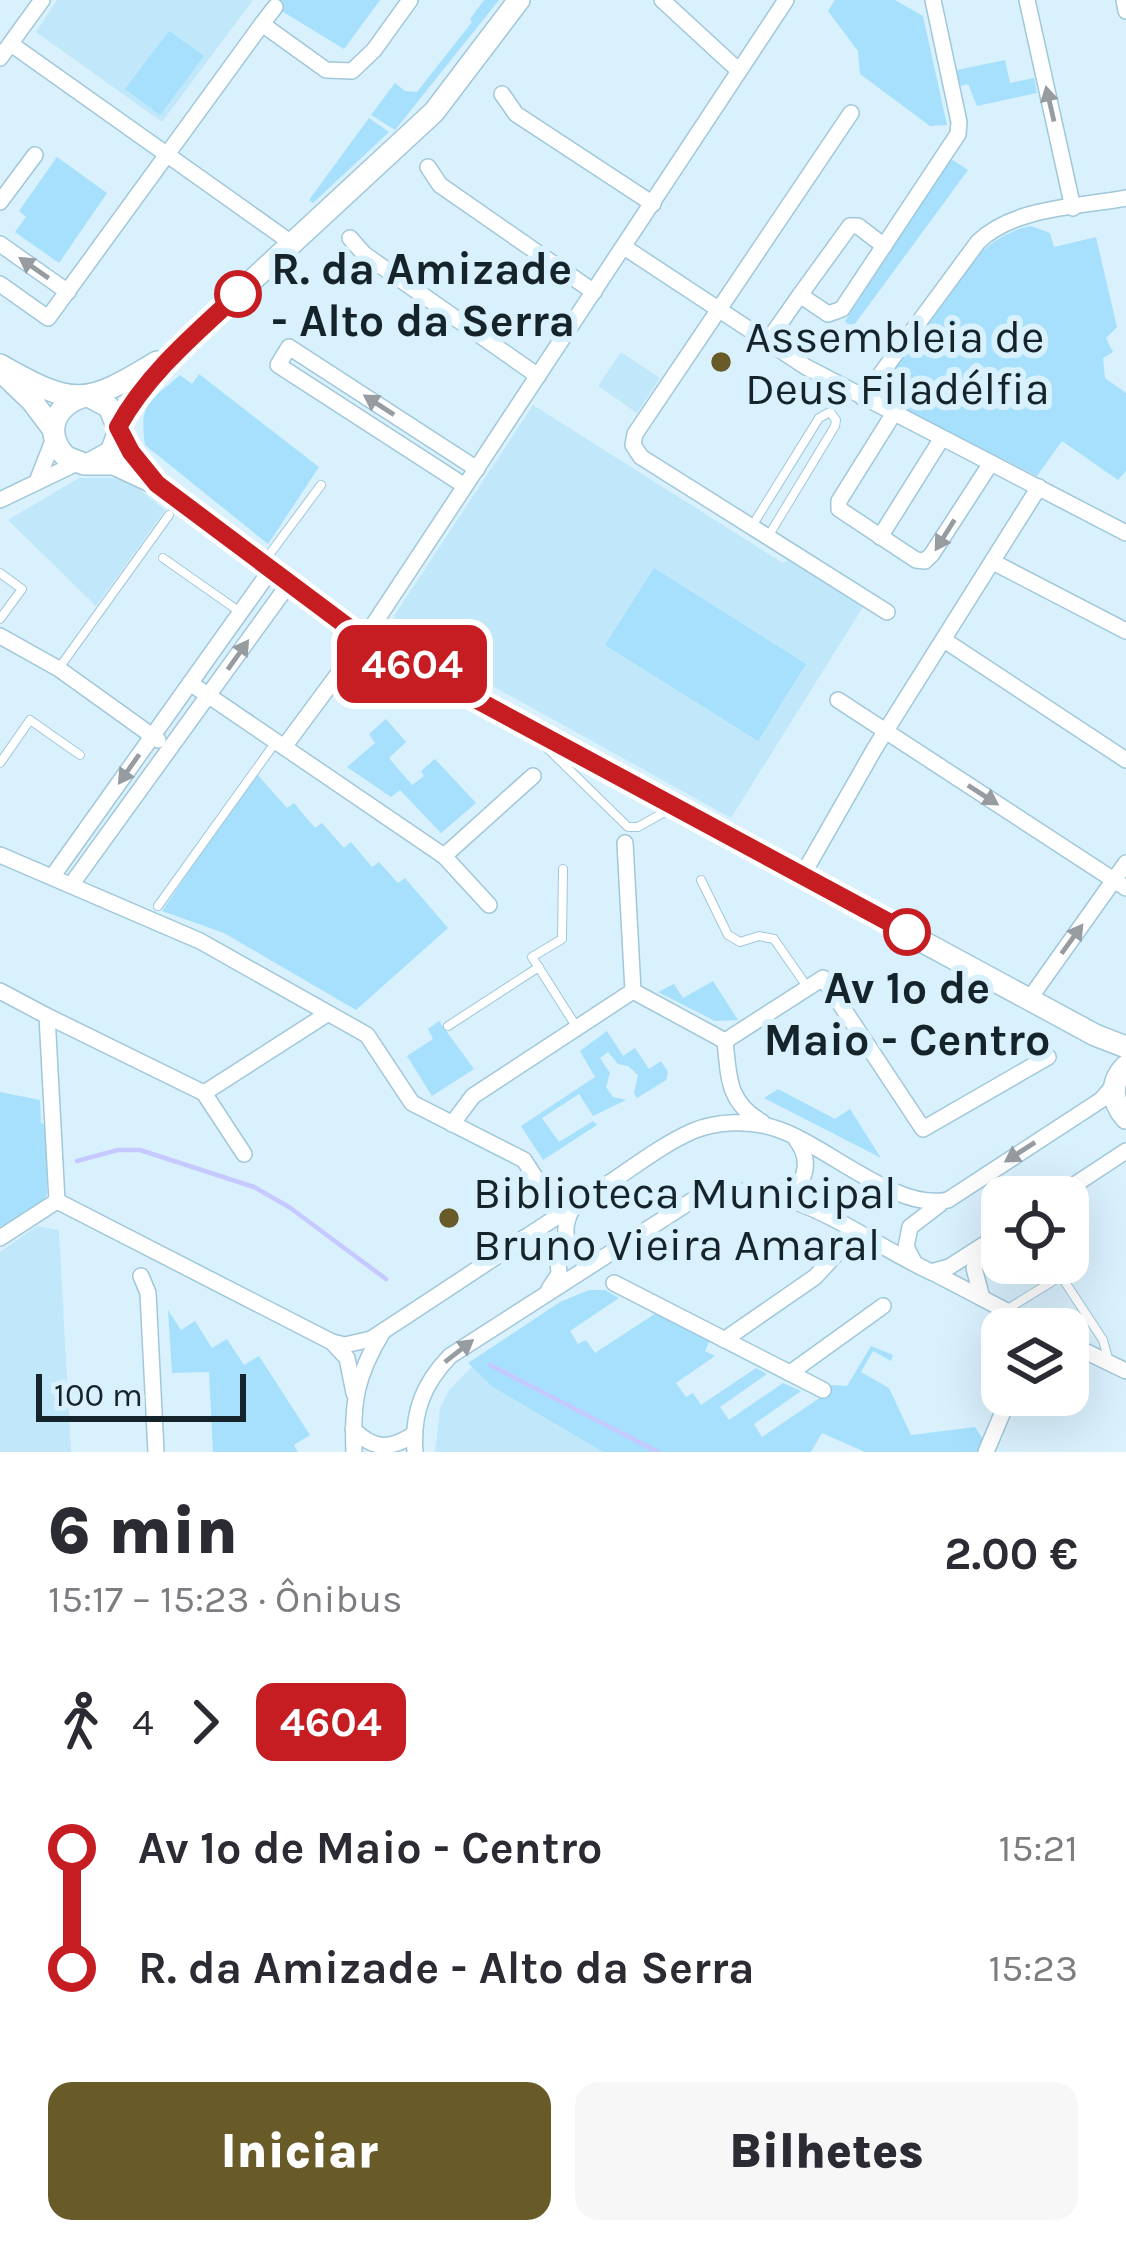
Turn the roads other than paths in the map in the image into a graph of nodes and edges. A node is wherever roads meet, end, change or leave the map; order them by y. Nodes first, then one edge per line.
1 (42, 0) edge
2 (410, 0) edge
3 (519, 0) edge
4 (662, 0) edge
5 (786, 0) edge
6 (933, 0) edge
7 (1027, 0) edge
8 (1124, 0) edge
9 (275, 7) dead end
10 (1126, 10) edge
11 (262, 24) junction
12 (5, 51) edge
13 (738, 70) junction
14 (502, 94) dead end
15 (850, 113) dead end
16 (35, 155) dead end
17 (167, 157) junction
18 (428, 167) dead end
19 (1126, 198) edge
20 (0, 202) edge
21 (652, 204) junction
22 (1073, 208) junction
23 (350, 238) dead end
24 (0, 244) edge
25 (292, 244) junction
26 (884, 246) junction
27 (624, 247) junction
28 (0, 284) edge
29 (68, 292) junction
30 (594, 292) junction
31 (800, 295) junction
32 (719, 310) junction
33 (767, 342) junction
34 (178, 350) junction
35 (0, 368) edge
36 (538, 376) junction
37 (86, 398) junction
38 (863, 398) junction
39 (894, 413) junction
40 (119, 429) junction
41 (53, 433) junction
42 (942, 438) junction
43 (805, 440) junction
44 (821, 450) junction
45 (84, 463) junction
46 (991, 463) junction
47 (477, 469) junction
48 (38, 479) junction
49 (157, 484) junction
50 (321, 484) dead end
51 (465, 486) junction
52 (1039, 487) junction
53 (0, 500) edge
54 (169, 515) dead end
55 (752, 526) junction
56 (1126, 532) edge
57 (768, 537) junction
58 (880, 537) junction
59 (163, 558) dead end
60 (993, 562) junction
61 (0, 573) edge
62 (273, 574) junction
63 (887, 611) dead end
64 (241, 612) junction
65 (0, 620) edge
66 (1126, 631) edge
67 (0, 636) edge
68 (364, 639) junction
69 (944, 640) junction
70 (58, 669) junction
71 (190, 683) junction
72 (209, 696) junction
73 (838, 700) dead end
74 (527, 725) junction
75 (885, 732) junction
76 (153, 736) junction
77 (280, 744) junction
78 (171, 749) junction
79 (80, 755) dead end
80 (1126, 760) edge
81 (0, 763) edge
82 (532, 776) dead end
83 (675, 806) junction
84 (625, 843) dead end
85 (0, 855) edge
86 (444, 856) junction
87 (1126, 863) edge
88 (563, 869) dead end
89 (802, 876) junction
90 (52, 877) junction
91 (701, 880) dead end
92 (1120, 884) edge
93 (71, 885) junction
94 (489, 905) dead end
95 (158, 906) dead end
96 (538, 968) junction
97 (808, 988) junction
98 (633, 991) junction
99 (0, 992) edge
100 (1030, 998) junction
101 (327, 1014) junction
102 (47, 1016) junction
103 (448, 1026) dead end
104 (576, 1027) junction
105 (1095, 1035) junction
106 (725, 1041) junction
107 (1126, 1047) edge
108 (1048, 1057) dead end
109 (1119, 1075) edge
110 (730, 1091) junction
111 (204, 1093) junction
112 (1126, 1118) edge
113 (452, 1124) junction
114 (776, 1128) junction
115 (690, 1132) junction
116 (794, 1136) junction
117 (1126, 1151) edge
118 (244, 1154) dead end
119 (1088, 1176) edge
120 (535, 1177) dead end
121 (774, 1193) junction
122 (947, 1199) junction
123 (58, 1201) junction
124 (573, 1206) junction
125 (814, 1211) junction
126 (0, 1238) edge
127 (524, 1238) junction
128 (875, 1243) junction
129 (981, 1246) edge
130 (981, 1253) edge
131 (832, 1257) junction
132 (600, 1258) junction
133 (914, 1262) junction
134 (932, 1272) junction
135 (142, 1276) dead end
136 (614, 1283) dead end
137 (548, 1292) junction
138 (982, 1298) junction
139 (883, 1306) dead end
140 (1000, 1308) edge
141 (1010, 1308) edge
142 (1082, 1308) edge
143 (1089, 1319) edge
144 (384, 1330) junction
145 (724, 1340) junction
146 (332, 1342) junction
147 (1089, 1354) edge
148 (1109, 1364) junction
149 (1126, 1371) edge
150 (790, 1373) junction
151 (823, 1390) dead end
152 (354, 1393) junction
153 (1001, 1416) edge
154 (353, 1429) junction
155 (413, 1433) junction
156 (156, 1452) edge
157 (354, 1452) edge
158 (415, 1452) edge
159 (986, 1452) edge

1 - 12 street
2 - 11 street
3 - 25 main road
4 - 13 street
5 - 13 street
6 - 26 street
22 -> 7 street
8 - 10 street
9 - 11 street
11 - 17 street
12 - 17 street
13 - 21 street
14 - 21 street
15 - 32 street
16 - 20 street
17 - 25 street
17 - 29 street
18 - 30 street
19 - 22 street
21 - 27 street
22 - 38 street
23 - 36 street
29 -> 24 street
25 - 34 main road
26 - 31 street
26 - 31 street
27 - 30 street
27 - 32 street
28 - 29 street
30 - 36 street
31 - 33 street
32 - 33 street
32 - 55 street
33 - 38 street
34 - 37 main road
34 - 40 main road
35 - 37 main road
35 - 41 main road
36 - 47 street
37 - 40 main road
37 - 41 main road
38 - 39 street
39 - 42 street
39 - 58 street
40 - 45 main road
40 - 49 main road
41 - 45 main road
41 - 48 street
42 - 46 street
42 - 58 street
43 - 44 lane
43 - 44 lane
43 - 55 lane
44 - 57 lane
45 - 48 street
45 - 49 main road
46 - 52 street
46 -> 58 street
47 - 51 street
47 -> 51 street
48 - 53 street
49 - 62 main road
50 - 62 lane
51 - 68 street
52 - 56 street
52 - 60 street
54 - 70 lane
55 - 57 street
57 - 63 street
59 - 64 lane
60 - 66 street
60 - 69 street
61 - 65 lane
62 - 64 street
62 - 68 main road
72 -> 62 street
64 - 71 street
67 - 70 street
68 - 74 main road
68 - 77 street
69 - 75 street
69 - 80 street
70 - 76 street
71 - 72 street
71 - 76 street
72 - 77 street
72 - 78 street
73 - 75 street
74 - 83 main road
74 - 83 lane
75 - 89 street
75 -> 92 street
76 - 78 street
76 -> 90 street
77 - 86 street
77 - 95 lane
78 - 93 street
79 - 81 lane
82 - 86 street
83 - 89 main road
84 - 98 street
85 - 90 street
86 - 94 street
87 - 92 street
88 - 96 lane
89 - 100 main road
90 - 93 street
91 - 97 lane
100 -> 92 street
93 - 101 street
96 - 103 lane
96 - 104 lane
97 - 106 street
97 - 108 street
98 - 104 street
98 - 106 street
99 - 102 street
100 - 105 main road
101 - 111 street
101 - 113 street
102 - 111 street
102 - 123 street
104 - 113 street
105 - 107 main road
105 - 109 main road
106 - 110 street
109 - 112 main road
109 -> 122 street
110 - 114 street
110 - 115 street
111 - 118 street
113 - 120 street
114 - 115 street
114 - 116 street
115 - 124 street
116 - 121 street
116 - 122 street
117 - 119 street
121 - 125 street
121 - 132 street
122 - 133 street
123 - 126 street
123 - 146 street
124 - 127 street
124 - 132 street
125 - 128 street
125 - 131 street
127 - 137 street
127 - 144 street
128 - 131 street
128 - 133 street
129 - 134 street
130 - 138 street
131 - 145 street
132 - 137 street
133 - 134 street
134 - 138 street
135 - 156 street
136 - 145 street
155 -> 137 street
138 - 140 street
139 - 150 street
141 - 142 lane
143 - 148 lane
144 - 146 street
144 - 152 street
145 - 150 street
146 - 152 street
147 - 148 street
148 - 149 street
150 - 151 street
152 - 154 street
153 - 159 street
154 - 155 street
154 - 157 street
155 - 158 street

